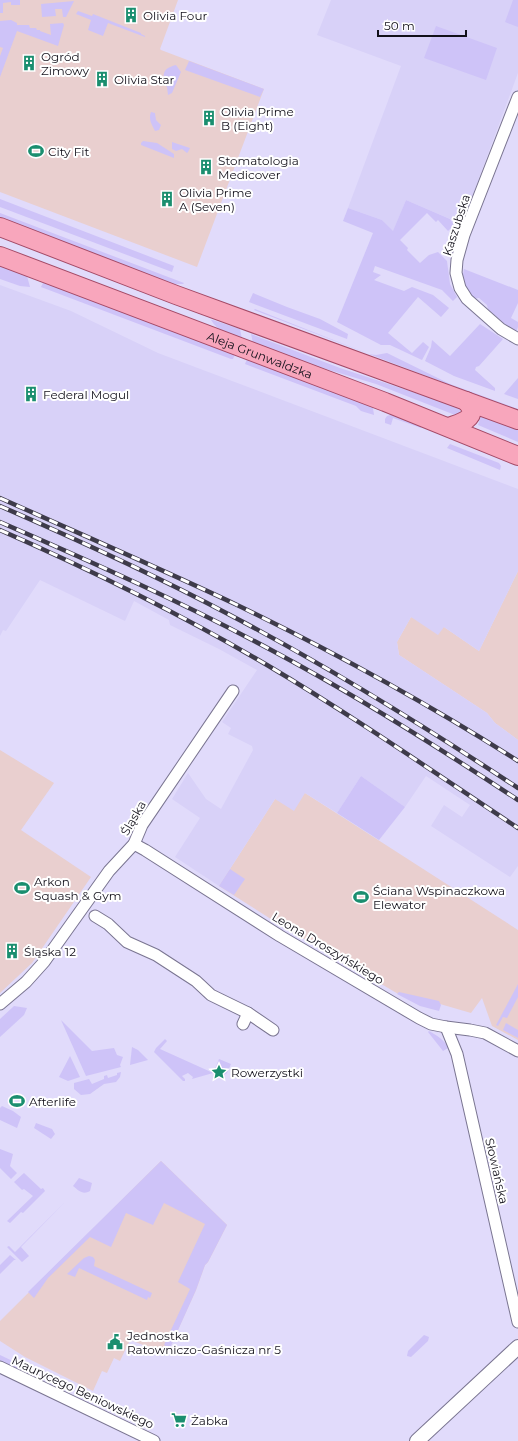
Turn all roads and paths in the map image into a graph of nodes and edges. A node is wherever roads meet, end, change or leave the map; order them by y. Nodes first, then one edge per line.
1 (518, 97) edge
2 (0, 227) edge
3 (0, 256) edge
4 (518, 339) edge
5 (466, 401) junction
6 (518, 420) edge
7 (449, 427) junction
8 (518, 456) edge
9 (233, 691) dead end
10 (134, 844) junction
11 (95, 916) dead end
12 (0, 1004) edge
13 (248, 1013) junction
14 (243, 1024) dead end
15 (446, 1027) junction
16 (274, 1030) dead end
17 (518, 1051) edge
18 (518, 1322) edge
19 (518, 1347) edge
20 (0, 1367) edge
21 (154, 1441) edge
22 (417, 1441) edge

1 - 4 street, Kaszubska
2 - 5 main road
3 - 7 main road, Aleja Grunwaldzka
5 - 6 main road
5 - 7 main road
7 - 8 main road, Aleja Grunwaldzka
9 - 10 street, Śląska
10 - 12 street, Śląska
10 - 15 street, Leona Droszyńskiego
11 - 13 street
13 - 14 street
13 - 16 street
15 - 17 street, Leona Droszyńskiego
15 - 18 street, Słowiańska
19 - 22 street
20 - 21 street, Maurycego Beniowskiego

